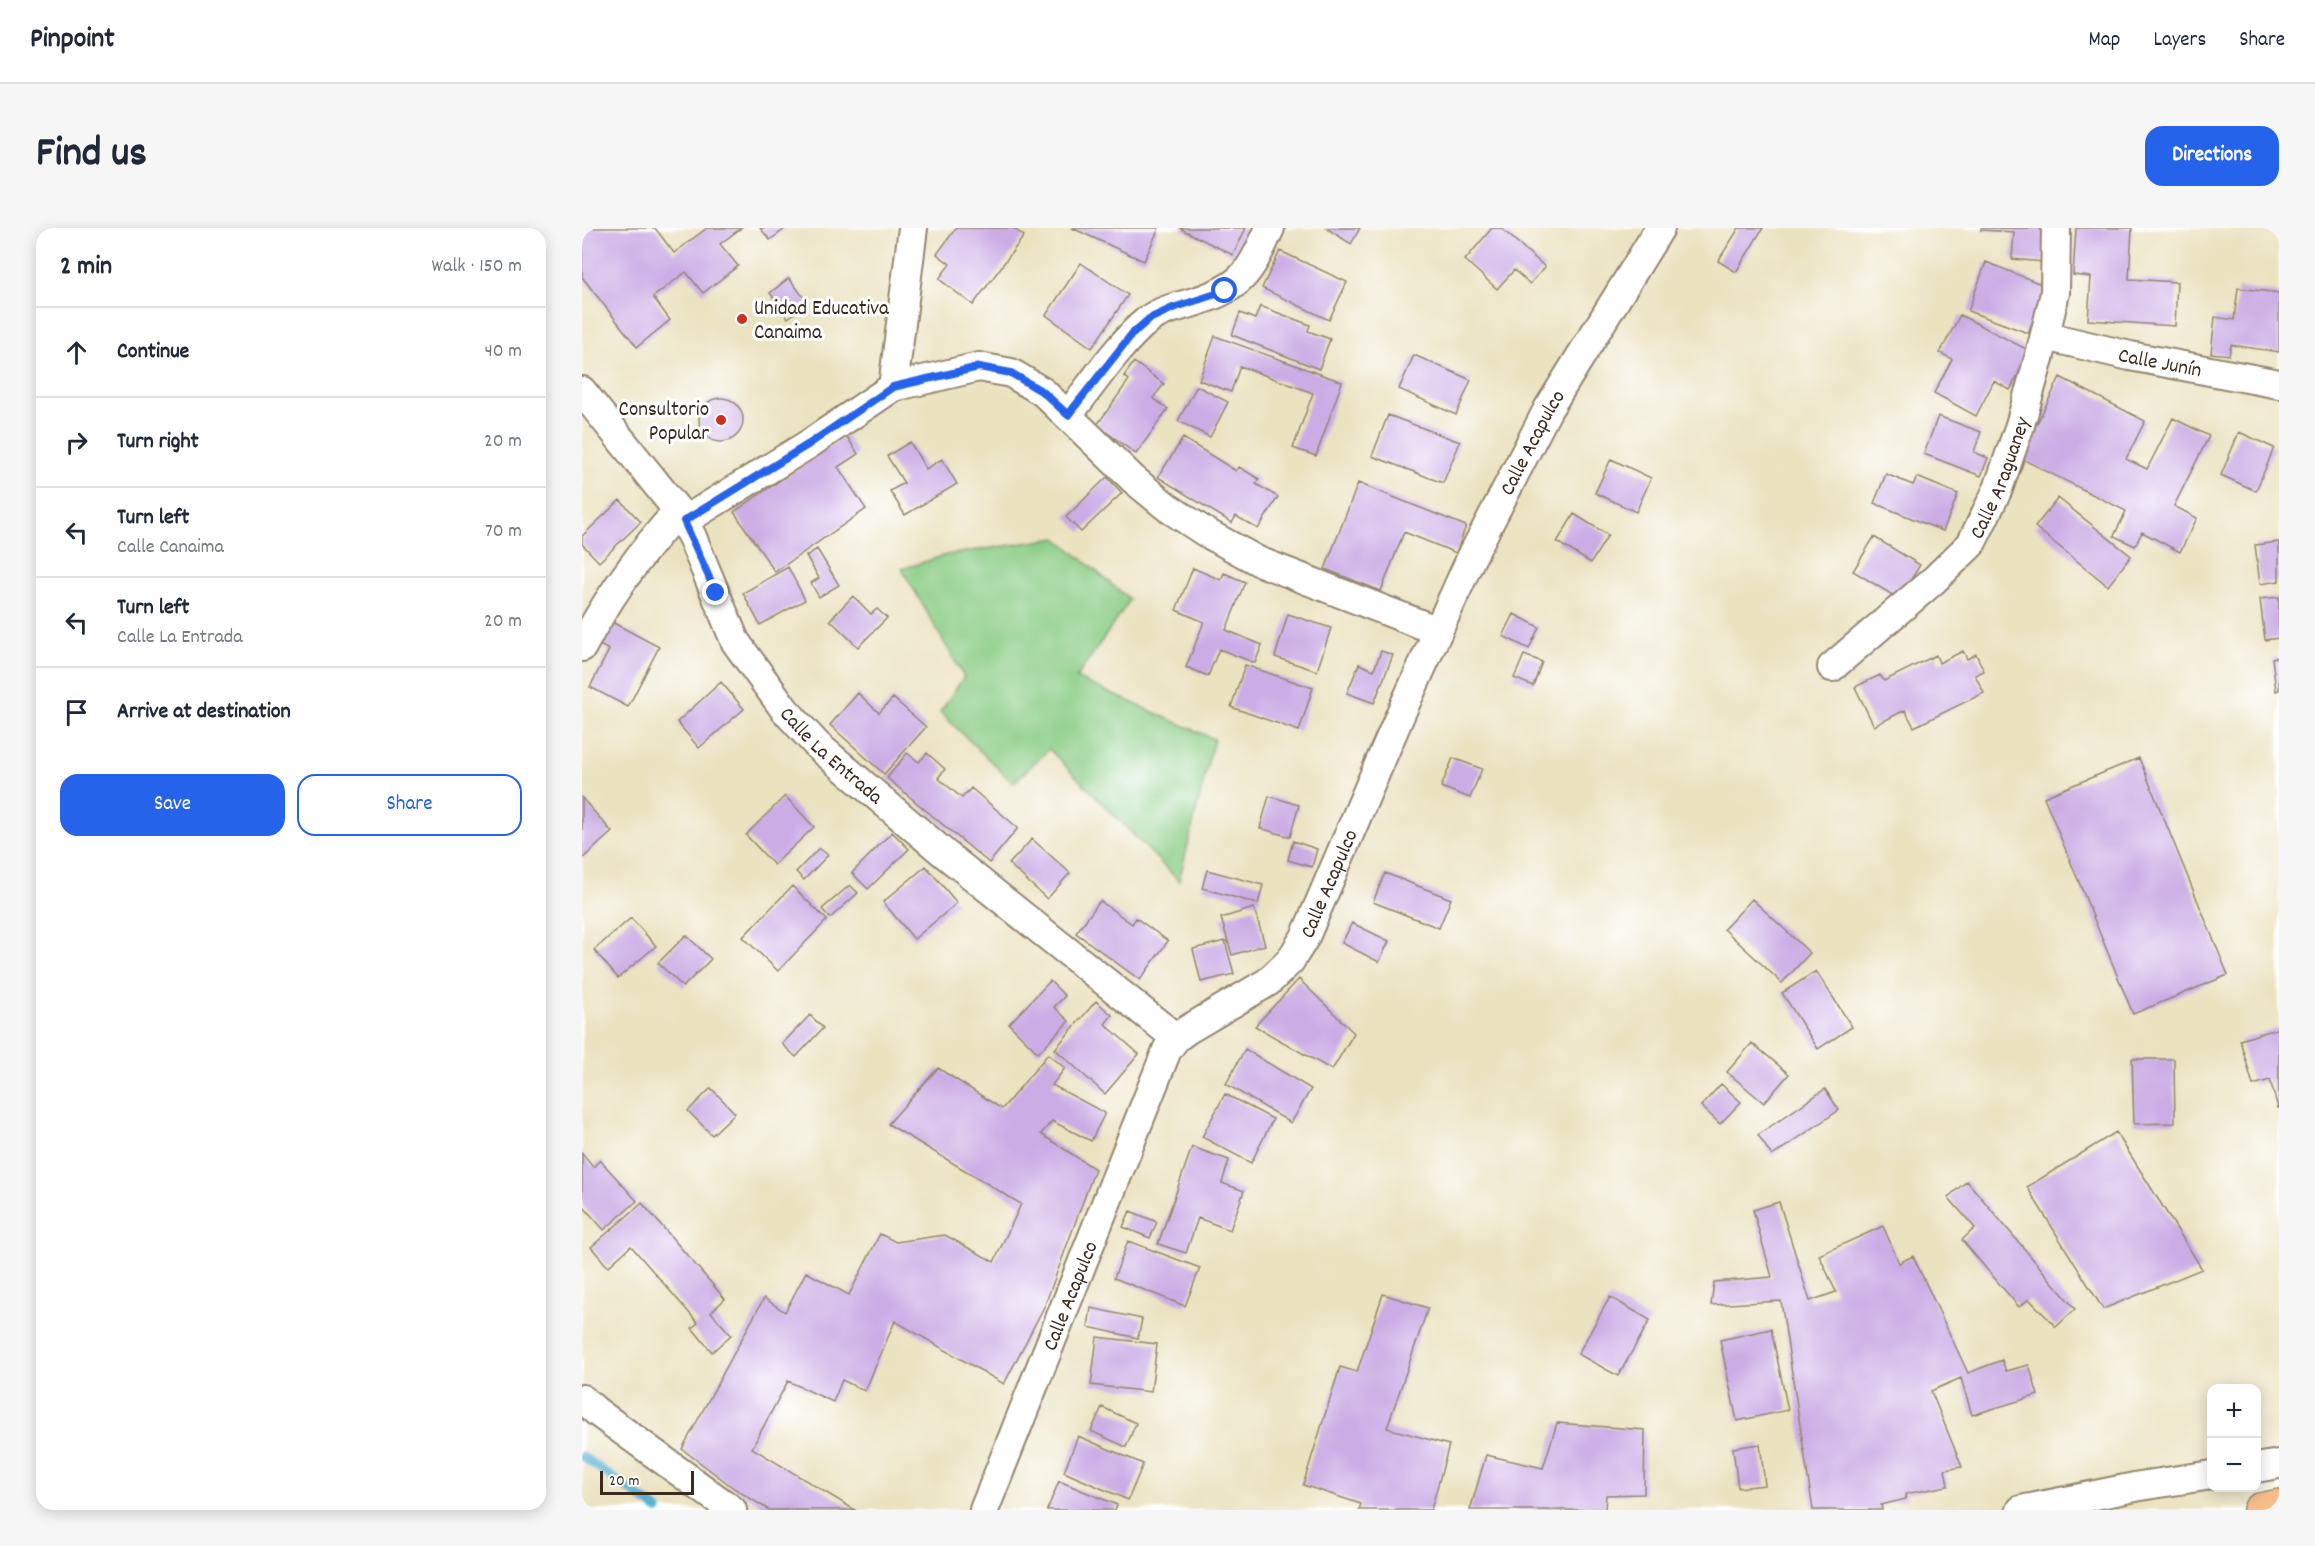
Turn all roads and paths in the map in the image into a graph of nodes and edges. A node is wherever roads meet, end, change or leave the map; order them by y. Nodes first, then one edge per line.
1 (913, 228) edge
2 (1270, 228) edge
3 (1660, 228) edge
4 (2056, 228) edge
5 (2044, 336) junction
6 (2279, 384) edge
7 (893, 387) junction
8 (582, 391) edge
9 (1068, 415) junction
10 (681, 516) junction
11 (1438, 631) junction
12 (582, 647) edge
13 (1832, 667) dead end
14 (1176, 1038) junction
15 (582, 1399) edge
16 (2279, 1464) edge
17 (2261, 1467) edge
18 (2207, 1476) edge
19 (2279, 1506) edge
20 (732, 1510) edge
21 (984, 1510) edge
22 (2021, 1510) edge
23 (2260, 1510) edge

1 - 7 street
2 - 9 street
3 - 11 street, Calle Acapulco
4 - 5 street, Calle Araguaney
5 - 6 street, Calle Junín
5 - 13 street, Calle Araguaney
7 - 9 street
7 - 10 street
8 - 10 street, Calle La Entrada
9 - 11 street
10 - 12 street
10 - 14 street, Calle La Entrada
11 - 14 street, Calle Acapulco
14 - 21 street, Calle Acapulco
15 - 20 street
16 - 17 street
18 - 22 street
19 - 23 main road

